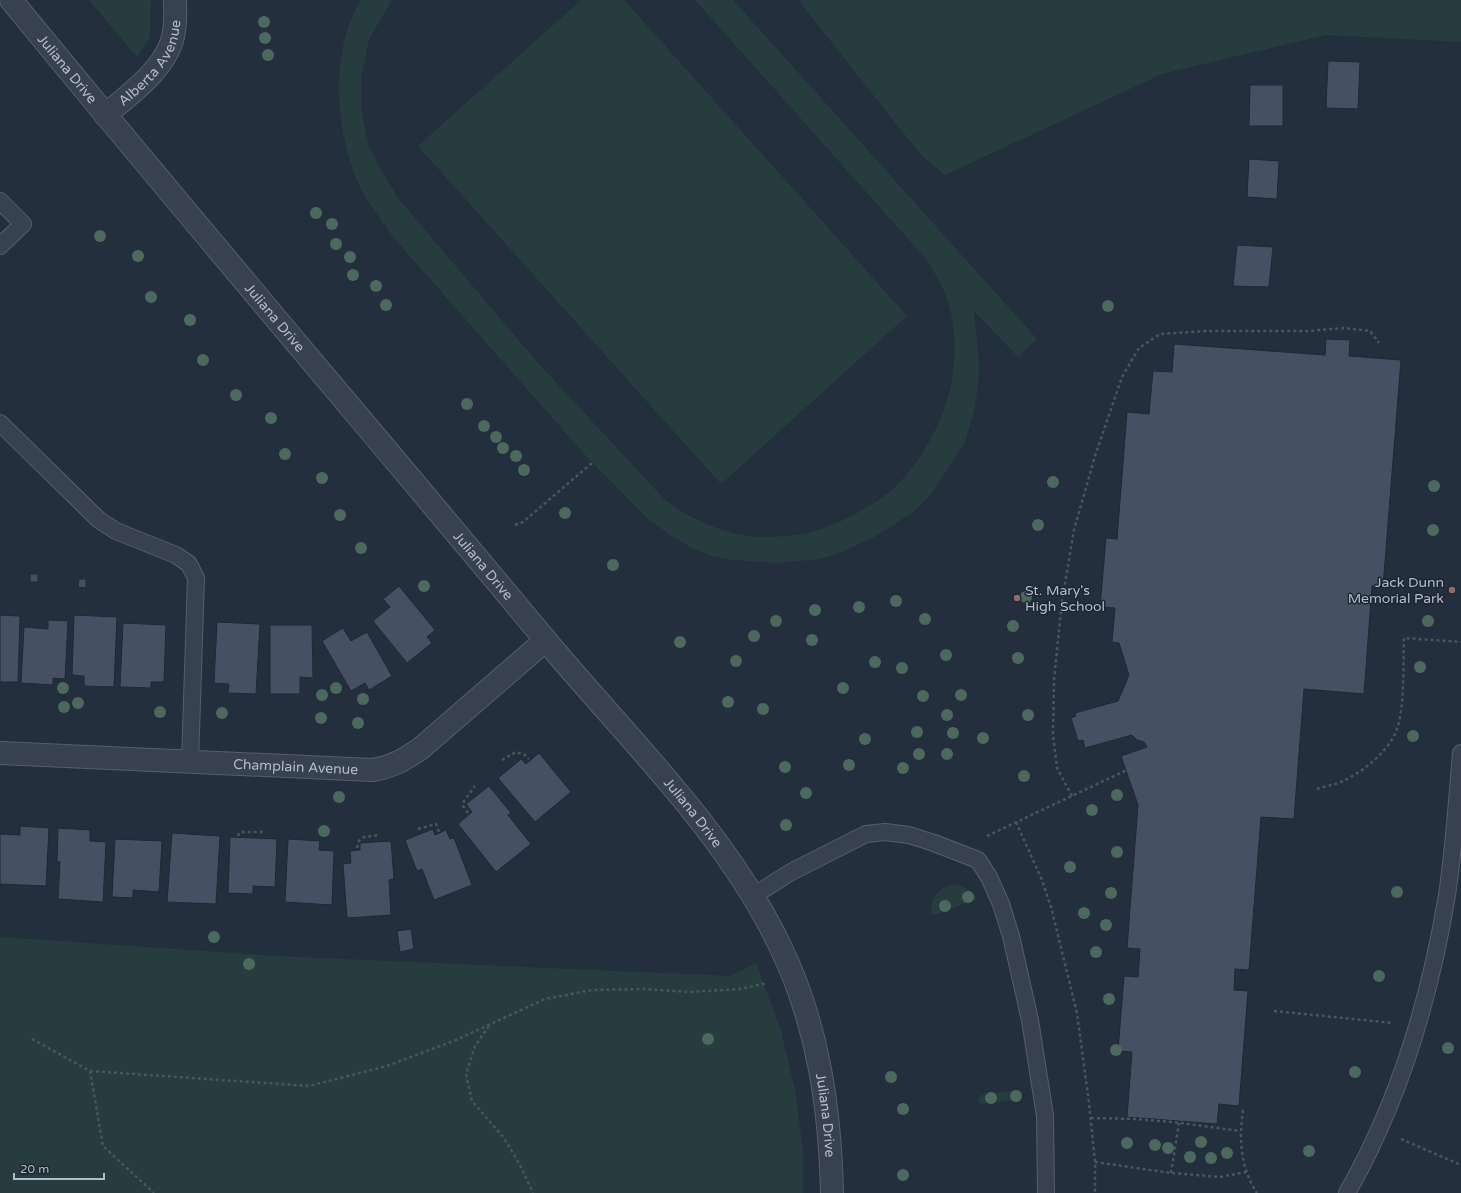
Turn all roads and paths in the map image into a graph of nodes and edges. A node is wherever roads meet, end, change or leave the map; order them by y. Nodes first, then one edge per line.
1 (10, 0) edge
2 (175, 0) edge
3 (105, 115) junction
4 (0, 200) edge
5 (0, 246) edge
6 (1379, 343) dead end
7 (0, 423) edge
8 (592, 463) dead end
9 (515, 525) dead end
10 (546, 640) junction
11 (1461, 642) edge
12 (0, 753) edge
13 (1461, 753) edge
14 (529, 758) dead end
15 (502, 760) dead end
16 (190, 762) junction
17 (1131, 768) dead end
18 (475, 786) dead end
19 (1317, 789) dead end
20 (1459, 793) edge
21 (1072, 796) junction
22 (468, 813) dead end
23 (1016, 822) junction
24 (418, 829) dead end
25 (266, 832) dead end
26 (438, 832) dead end
27 (379, 835) dead end
28 (238, 836) dead end
29 (987, 836) dead end
30 (356, 848) dead end
31 (753, 896) junction
32 (793, 978) junction
33 (1274, 1011) dead end
34 (1417, 1025) junction
35 (489, 1026) junction
36 (32, 1039) dead end
37 (90, 1072) junction
38 (1243, 1110) dead end
39 (1090, 1118) junction
40 (1179, 1123) junction
41 (1380, 1129) junction
42 (1240, 1131) junction
43 (1094, 1162) junction
44 (1461, 1165) edge
45 (1246, 1172) junction
46 (1171, 1173) junction
47 (154, 1193) edge
48 (533, 1193) edge
49 (832, 1193) edge
50 (1046, 1193) edge
51 (1095, 1193) edge
52 (1257, 1193) edge
53 (1347, 1193) edge

1 - 3 street, Juliana Drive
2 - 3 street, Alberta Avenue
3 - 10 street, Juliana Drive
4 - 5 lane
6 - 21 path
7 - 16 lane
8 - 9 path
10 - 16 street, Champlain Avenue
10 - 31 street, Juliana Drive
11 - 19 path
12 - 16 street, Champlain Avenue
13 - 20 lane
14 - 15 path
17 - 21 path
18 - 22 path
20 - 34 lane
21 - 23 path
23 - 29 path
23 - 39 path
24 - 26 path
25 - 28 path
27 - 30 path
31 - 32 street, Juliana Drive
31 - 50 lane
32 - 35 path
32 - 49 street, Juliana Drive
33 - 34 path
34 - 41 lane
35 - 37 path
35 - 48 path
36 - 37 path
37 - 47 path
38 - 42 path
39 - 40 path
39 - 43 path
40 - 42 path
40 - 46 path
41 - 44 path
41 - 53 lane
42 - 45 path
43 - 46 path
43 - 51 path
45 - 46 path
45 - 52 path

